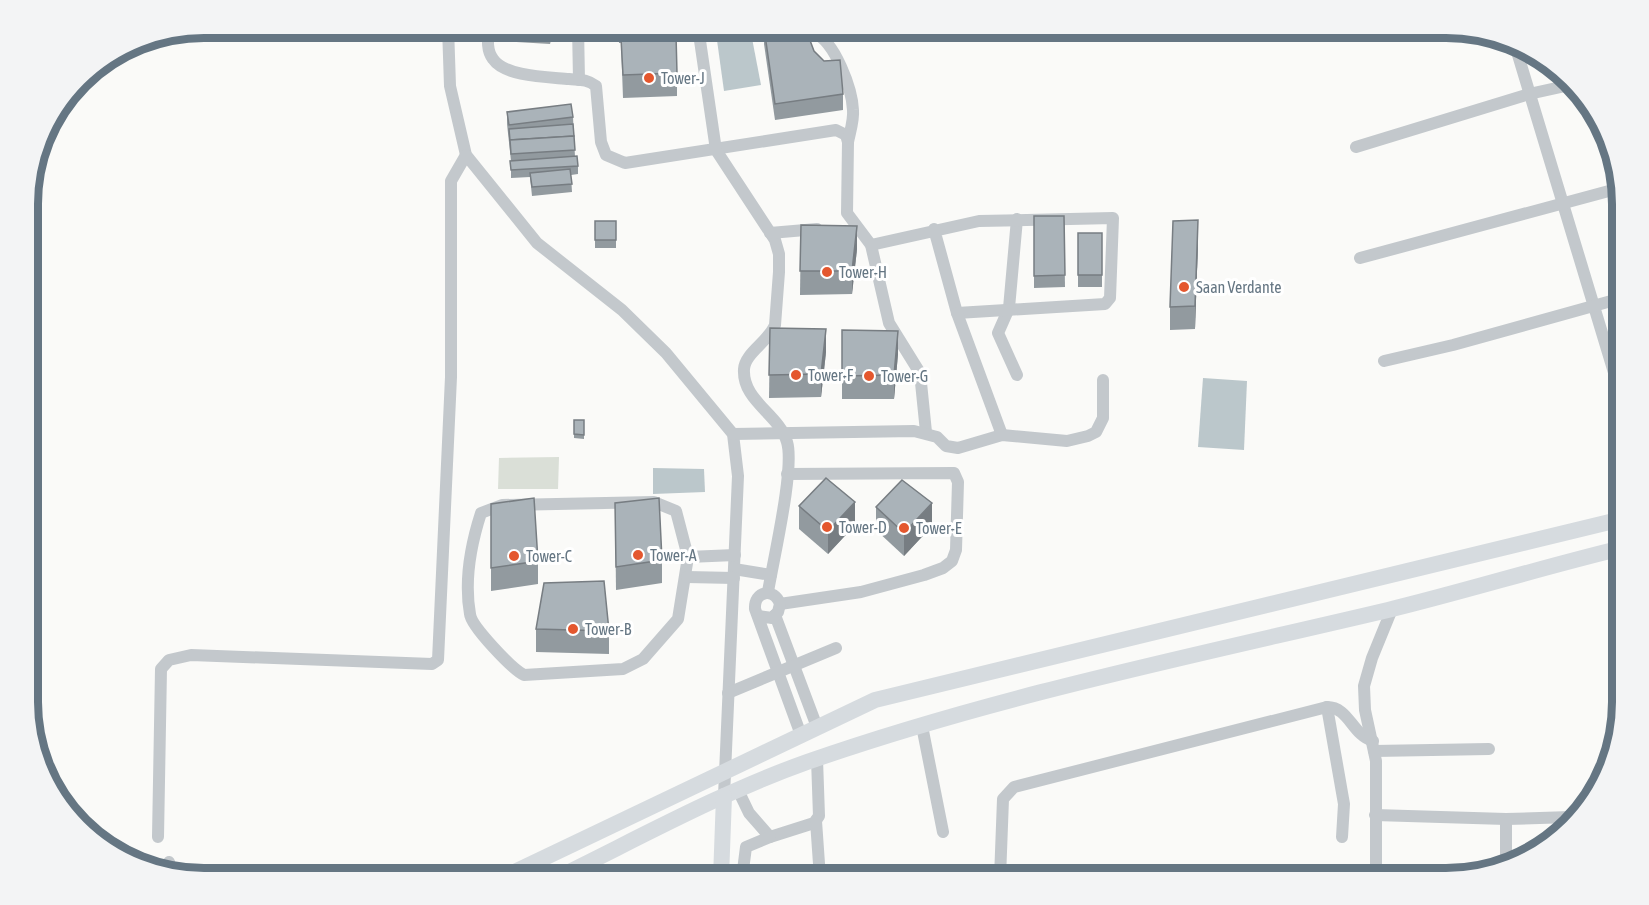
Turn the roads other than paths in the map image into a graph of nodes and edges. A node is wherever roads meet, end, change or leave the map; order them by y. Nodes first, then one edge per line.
1 (448, 38) edge
2 (488, 38) edge
3 (578, 38) edge
4 (700, 38) edge
5 (821, 38) edge
6 (1518, 55) edge
7 (579, 80) junction
8 (1563, 86) edge
9 (1529, 94) junction
10 (848, 142) junction
11 (1356, 147) dead end
12 (716, 150) junction
13 (466, 155) junction
14 (1611, 190) edge
15 (1562, 201) junction
16 (1017, 219) junction
17 (844, 227) junction
18 (934, 229) junction
19 (770, 233) junction
20 (871, 245) junction
21 (1360, 258) dead end
22 (1611, 301) edge
23 (1593, 306) junction
24 (1008, 310) junction
25 (957, 313) junction
26 (1384, 361) dead end
27 (1611, 364) edge
28 (1017, 375) dead end
29 (1103, 380) dead end
30 (926, 432) junction
31 (784, 433) junction
32 (733, 434) junction
33 (1002, 435) junction
34 (946, 446) junction
35 (954, 473) junction
36 (787, 474) junction
37 (1611, 522) edge
38 (1611, 551) edge
39 (735, 555) junction
40 (688, 557) junction
41 (734, 573) junction
42 (771, 575) junction
43 (687, 577) junction
44 (768, 592) junction
45 (1392, 609) junction
46 (778, 610) junction
47 (759, 616) junction
48 (836, 648) dead end
49 (794, 666) junction
50 (779, 672) junction
51 (728, 693) junction
52 (1326, 707) junction
53 (922, 726) junction
54 (809, 731) junction
55 (1374, 746) junction
56 (1489, 749) dead end
57 (817, 759) junction
58 (726, 770) junction
59 (731, 793) junction
60 (1375, 815) junction
61 (1565, 817) edge
62 (1506, 819) junction
63 (816, 821) junction
64 (943, 832) dead end
65 (158, 837) dead end
66 (770, 837) junction
67 (1342, 837) dead end
68 (1506, 856) edge
69 (1000, 867) edge
70 (1376, 867) edge
71 (523, 868) edge
72 (578, 868) edge
73 (722, 868) edge
74 (743, 868) edge
75 (819, 868) edge

1 - 13 street
2 - 7 street
3 - 7 street
4 - 12 street
5 - 10 street
6 - 9 street
7 - 12 street
8 - 9 street
9 - 11 street
9 - 15 street
10 - 12 street
10 - 17 street
12 - 19 street
13 - 32 street
13 - 65 street
14 - 15 street
15 - 21 street
15 - 23 street
16 - 18 street
16 - 24 street
16 - 24 street
17 - 19 street
17 - 20 street
18 - 20 street
18 - 25 street
19 - 31 street
20 - 30 street
22 - 23 street
23 - 26 street
23 - 27 street
24 - 25 street
24 - 28 street
25 - 33 street
29 - 33 street
30 - 31 street
30 - 34 street
31 - 32 street
31 - 36 street
32 - 39 street
33 - 34 street
34 - 35 street
35 - 36 street
35 - 46 street
36 - 42 street
37 - 54 street
38 - 45 street
39 - 40 street
39 - 41 street
40 - 43 street
40 - 43 street
41 - 42 street
41 - 43 street
41 - 51 street
42 - 44 street
44 - 46 street
44 - 47 street
45 - 53 street
45 - 55 street
46 - 47 street
46 - 49 street
47 - 50 street
48 - 49 street
49 - 50 street
49 - 54 street
50 - 51 street
50 - 54 street
51 - 58 street
52 - 55 street
52 - 67 street
52 - 69 street
53 - 57 street
53 - 64 street
54 - 58 street
55 - 56 street
55 - 60 street
57 - 59 street
57 - 63 street
58 - 59 street
58 - 71 street
59 - 66 street
59 - 72 street
59 - 73 street
60 - 62 street
60 - 70 street
61 - 62 street
62 - 68 street
63 - 66 street
63 - 75 street
66 - 74 street

